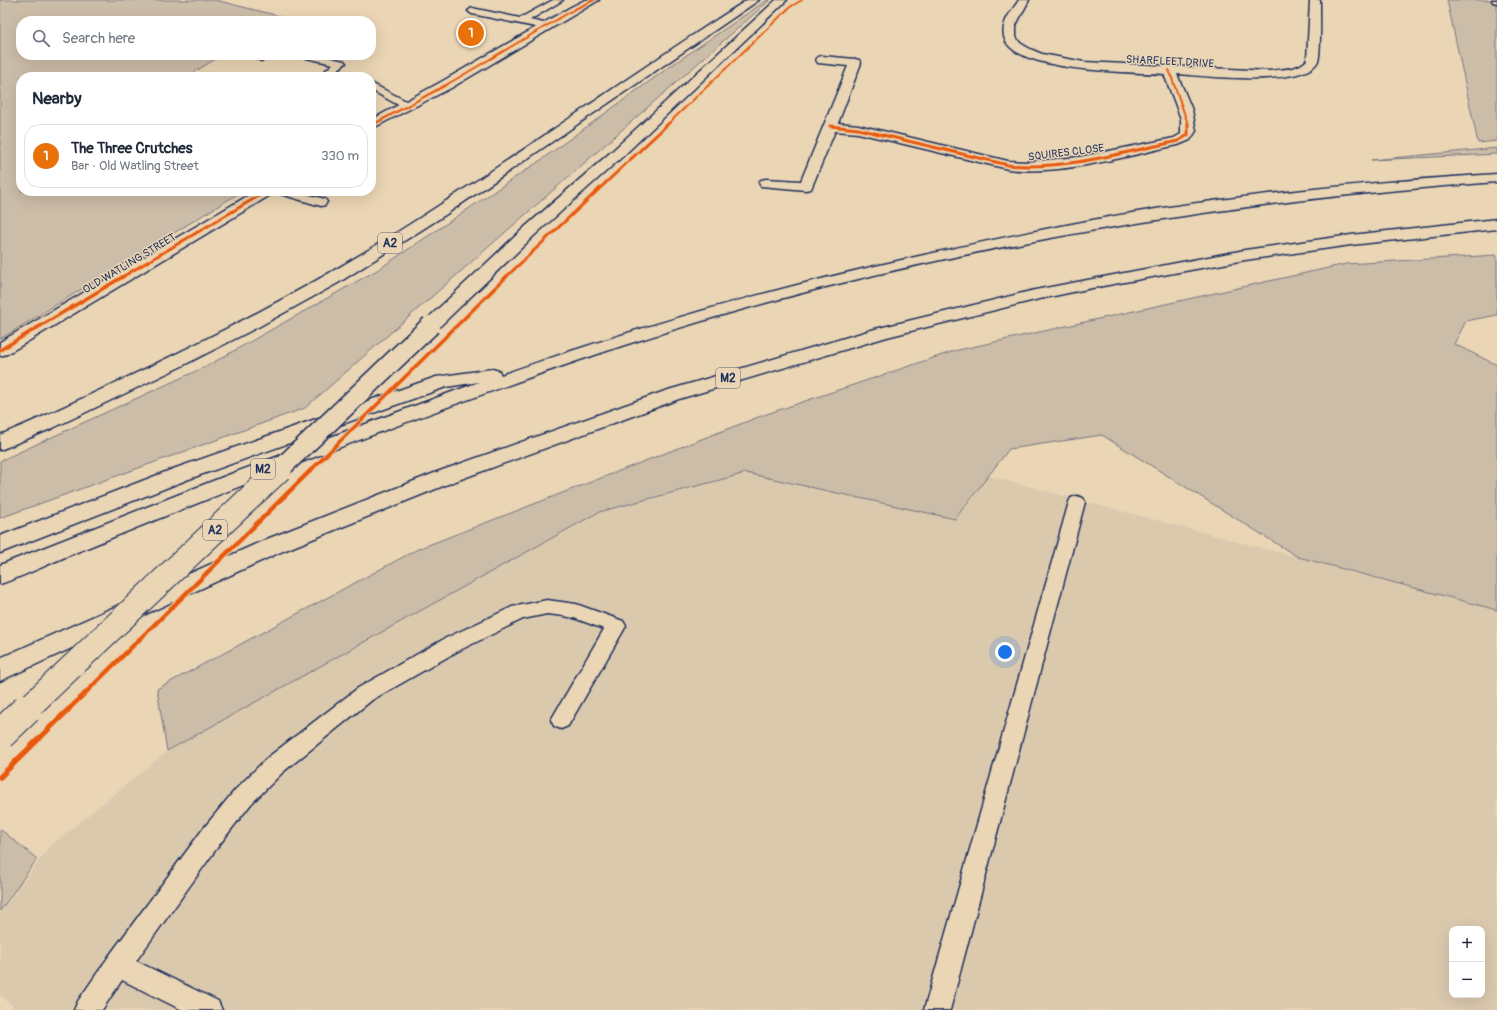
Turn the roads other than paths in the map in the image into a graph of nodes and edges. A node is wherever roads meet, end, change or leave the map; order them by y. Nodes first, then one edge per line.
1 (559, 0) edge
2 (594, 0) edge
3 (754, 0) edge
4 (782, 0) edge
5 (1024, 0) edge
6 (1315, 0) edge
7 (472, 11) dead end
8 (522, 21) junction
9 (545, 26) junction
10 (331, 60) edge
11 (822, 60) dead end
12 (1169, 70) junction
13 (333, 72) edge
14 (376, 89) edge
15 (406, 105) junction
16 (376, 122) edge
17 (830, 126) junction
18 (1497, 178) edge
19 (766, 182) dead end
20 (259, 196) edge
21 (300, 196) edge
22 (321, 202) dead end
23 (1497, 224) edge
24 (0, 350) edge
25 (529, 370) junction
26 (0, 443) edge
27 (1077, 502) dead end
28 (0, 545) edge
29 (0, 575) edge
30 (0, 670) edge
31 (561, 720) dead end
32 (0, 735) edge
33 (118, 965) junction
34 (87, 1010) edge
35 (209, 1010) edge
36 (937, 1010) edge

1 - 8 lane
2 - 9 main road
3 - 26 main road, A2
4 - 32 main road, A2, bridge
5 - 12 main road, SHARFLEET DRIVE
6 - 12 main road, SHARFLEET DRIVE
7 - 8 lane
8 - 9 lane
9 - 15 main road
10 - 13 lane
11 - 17 main road
12 - 17 main road, SQUIRES CLOSE
14 - 15 lane
15 - 16 main road
17 - 19 main road
18 - 25 main road, M2
20 - 24 main road, OLD WATLING STREET
21 - 22 lane
23 - 30 main road, M2
25 - 28 main road, M2
25 - 29 main road, M2
27 - 36 lane
31 - 33 lane
33 - 34 lane
33 - 35 lane

